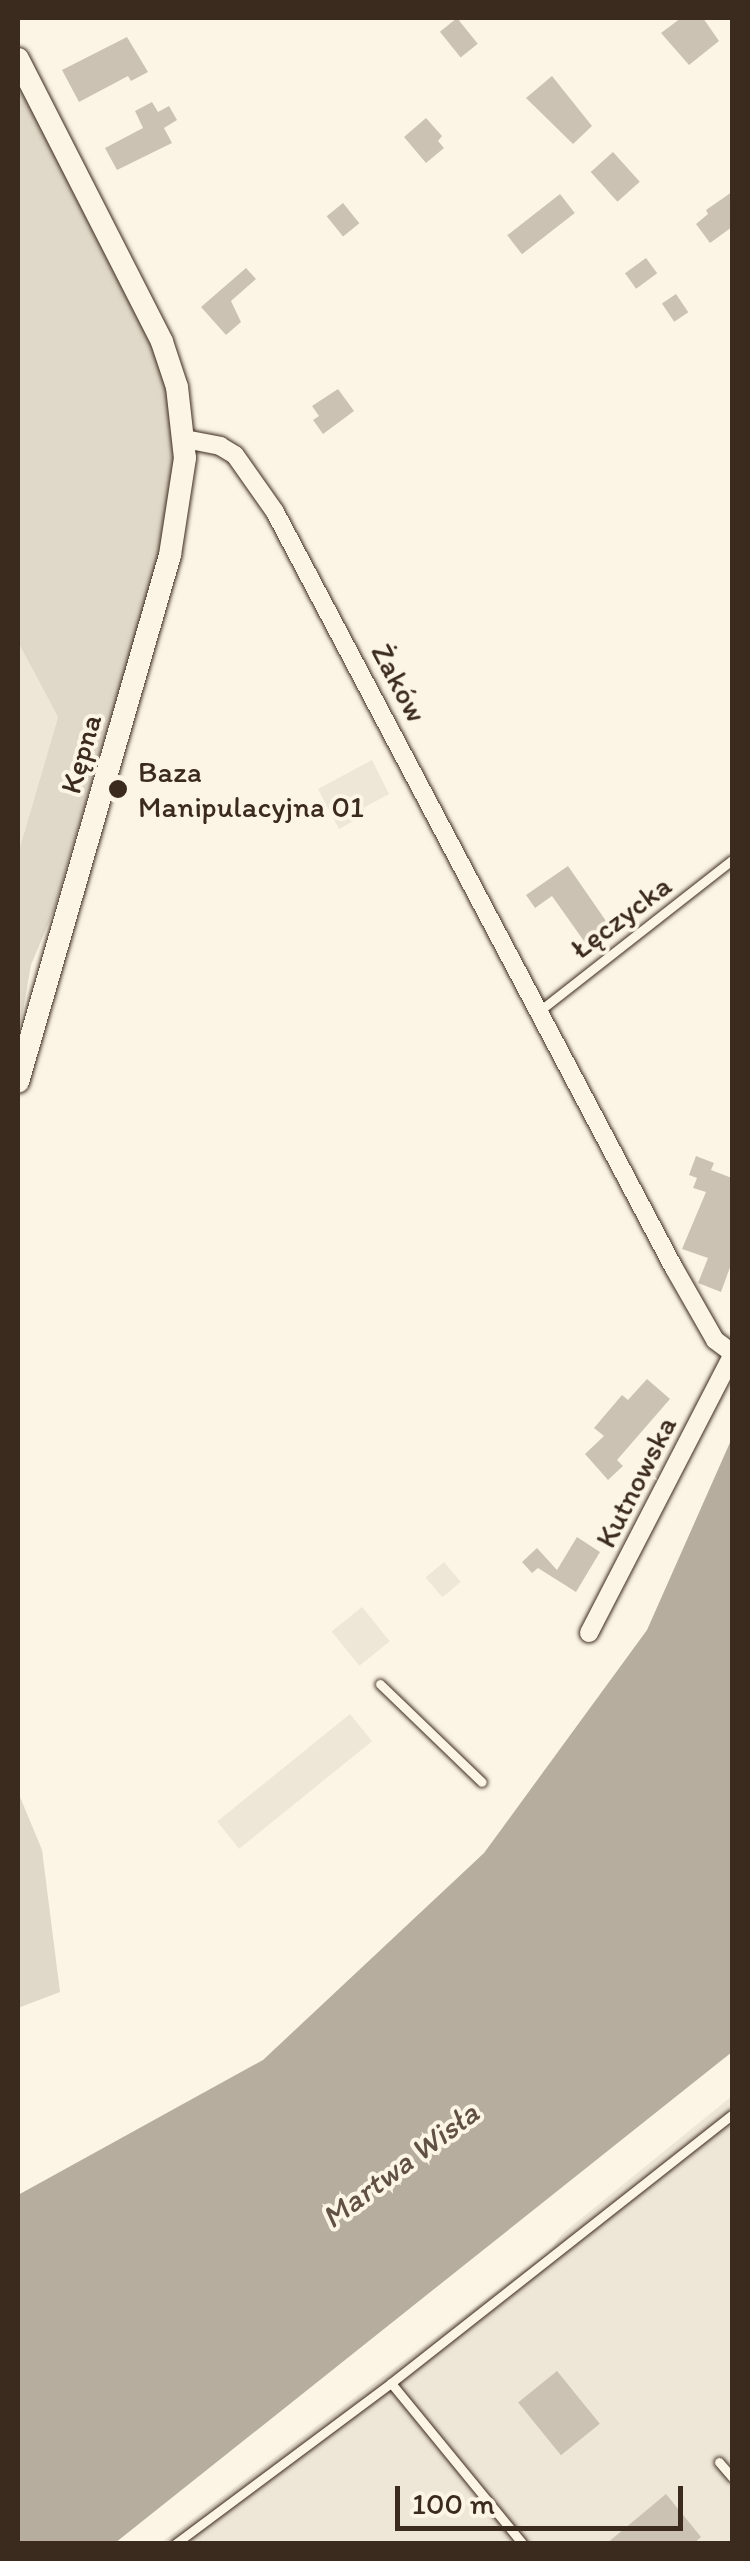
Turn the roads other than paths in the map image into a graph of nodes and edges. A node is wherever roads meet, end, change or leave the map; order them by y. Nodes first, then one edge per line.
1 (18, 59) edge
2 (185, 439) junction
3 (732, 860) edge
4 (538, 1012) junction
5 (18, 1082) edge
6 (732, 1354) edge
7 (589, 1632) dead end
8 (380, 1684) dead end
9 (482, 1782) dead end
10 (732, 2115) edge
11 (392, 2383) junction
12 (719, 2462) dead end
13 (732, 2477) edge
14 (175, 2544) edge
15 (524, 2544) edge

1 - 2 street
2 - 4 street, Żaków
2 - 5 street, Kępna
3 - 4 lane, Łęczycka
4 - 6 street, Żaków
6 - 7 street, Kutnowska
8 - 9 lane
10 - 11 lane
11 - 14 lane
11 - 15 lane
12 - 13 lane

